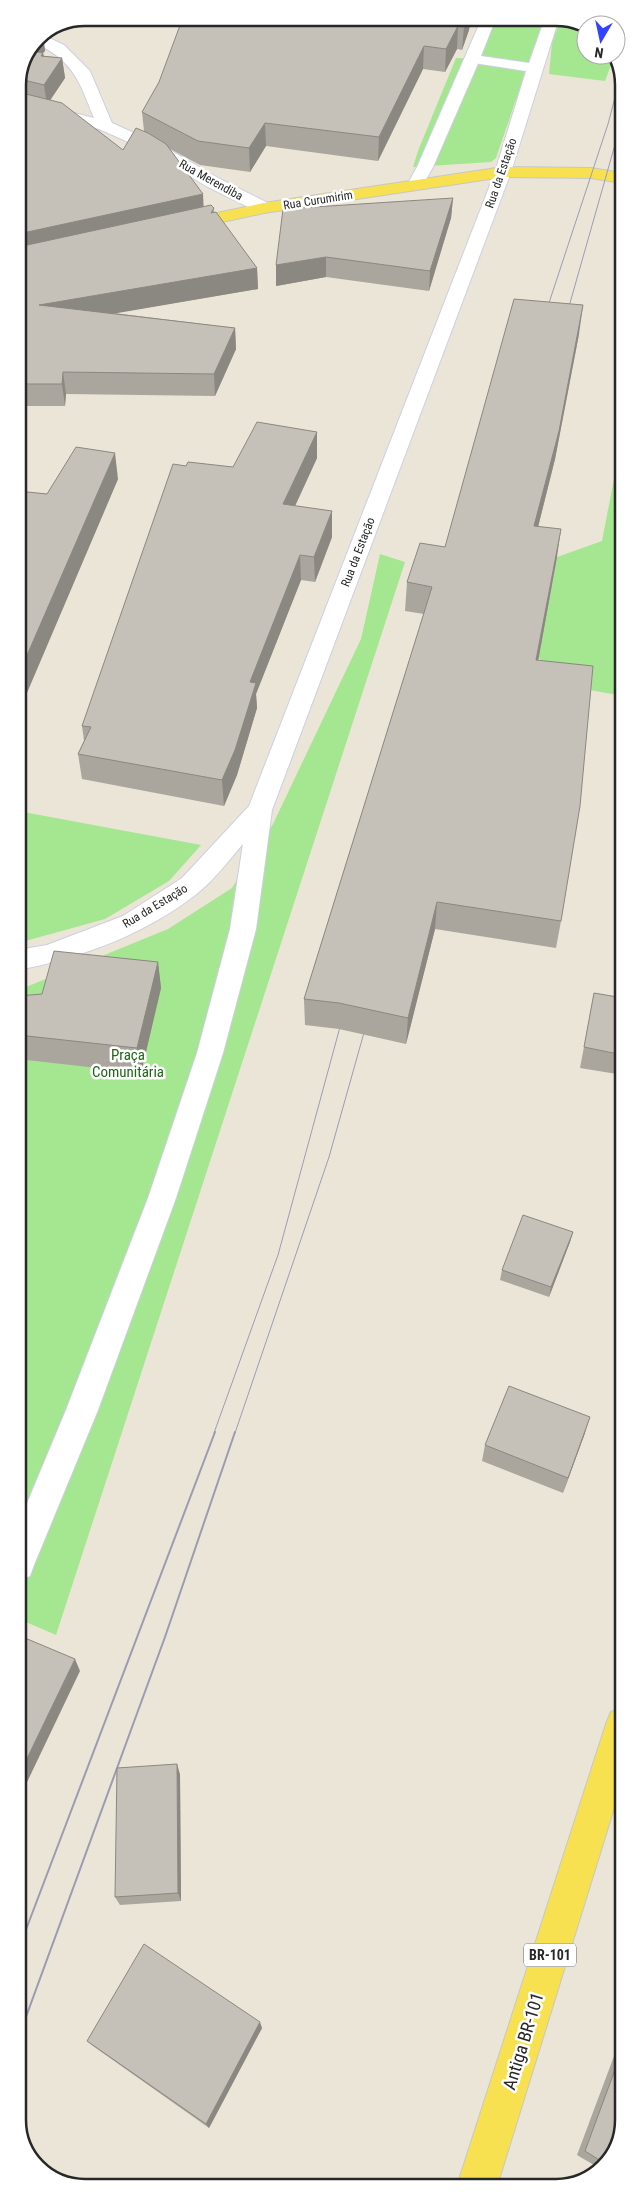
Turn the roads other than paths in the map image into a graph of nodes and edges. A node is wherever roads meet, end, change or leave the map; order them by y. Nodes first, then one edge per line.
1 (486, 26) edge
2 (549, 26) edge
3 (45, 42) edge
4 (472, 59) junction
5 (535, 68) junction
6 (35, 109) edge
7 (105, 126) junction
8 (503, 172) junction
9 (615, 177) edge
10 (415, 185) junction
11 (264, 208) junction
12 (169, 229) edge
13 (260, 810) junction
14 (26, 958) edge
15 (26, 1546) edge
16 (615, 1749) edge
17 (479, 2179) edge

1 - 4 street
2 - 5 street, Rua da Estação
3 - 7 street
4 - 5 street
4 - 10 street
5 - 8 street, Rua da Estação
6 - 7 street, Rua Merendiba
7 - 11 street, Rua Merendiba
8 - 9 main road, Rua Curumirim
8 - 10 main road, Rua Curumirim
8 - 13 street, Rua da Estação
10 - 11 main road, Rua Curumirim
11 - 12 main road, Rua Curumirim
13 - 14 street, Rua da Estação
13 - 15 street
16 - 17 main road, Antiga BR-101 / BR-101

